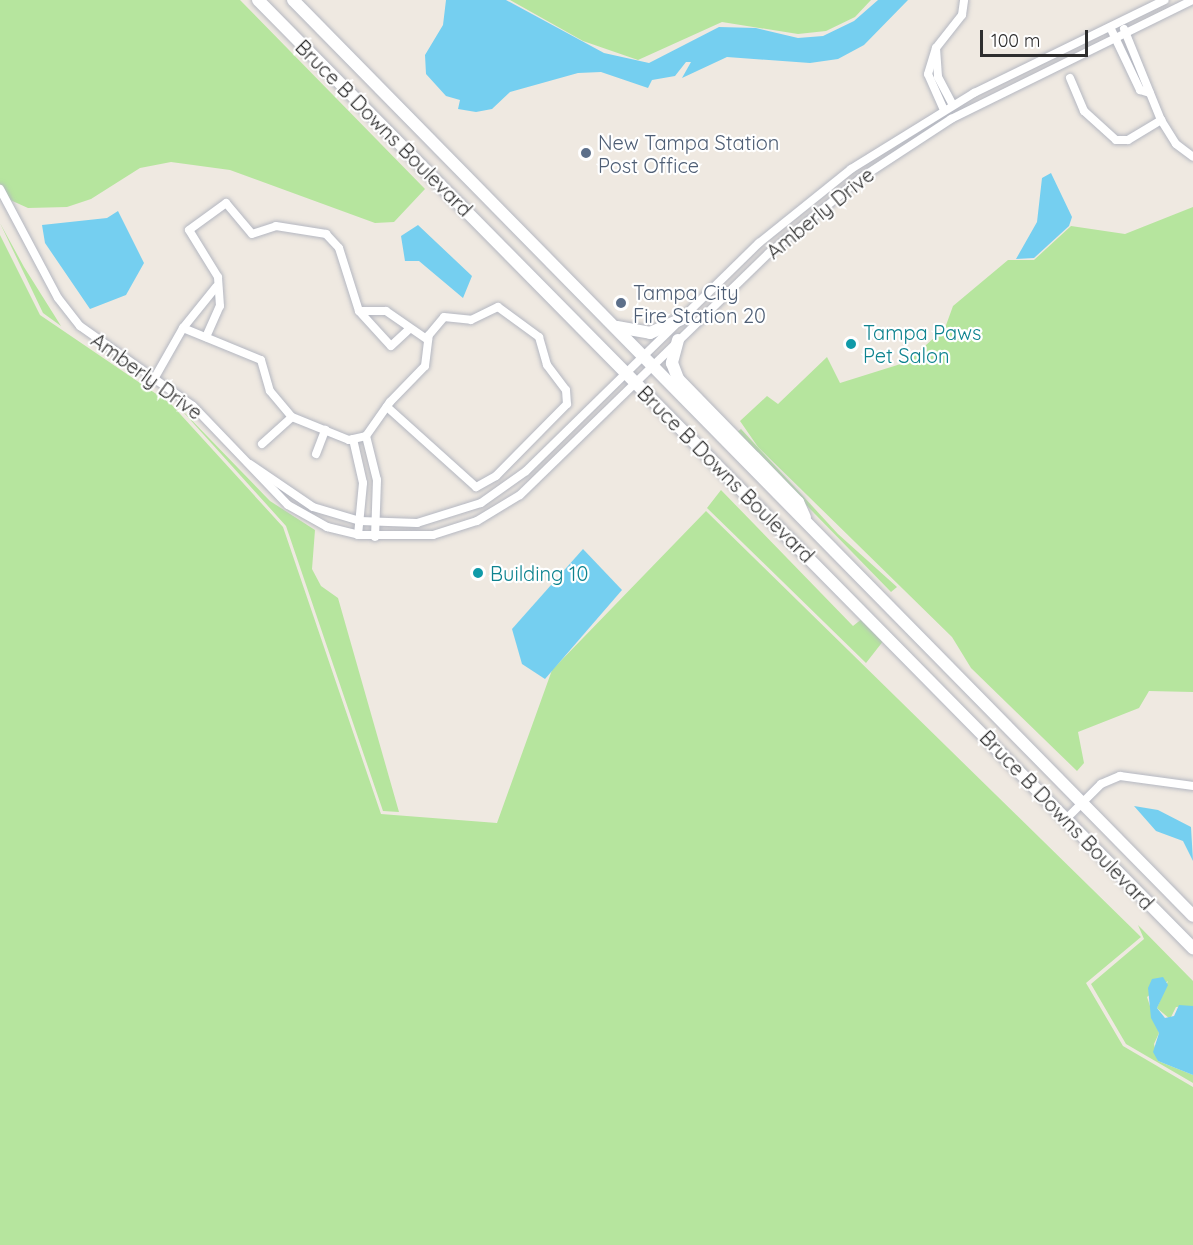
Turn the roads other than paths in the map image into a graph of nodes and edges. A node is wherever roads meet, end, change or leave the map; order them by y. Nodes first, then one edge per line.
1 (258, 0) edge
2 (293, 0) edge
3 (964, 0) edge
4 (1165, 0) edge
5 (1193, 0) edge
6 (1120, 22) junction
7 (1110, 27) junction
8 (1126, 32) junction
9 (1115, 38) junction
10 (1070, 78) dead end
11 (1150, 93) junction
12 (947, 108) junction
13 (951, 119) junction
14 (1161, 120) junction
15 (1191, 153) edge
16 (0, 189) edge
17 (216, 287) junction
18 (359, 311) junction
19 (681, 319) junction
20 (612, 325) junction
21 (183, 328) junction
22 (409, 329) junction
23 (206, 338) junction
24 (428, 340) junction
25 (678, 340) junction
26 (647, 361) junction
27 (626, 373) junction
28 (154, 379) junction
29 (635, 382) junction
30 (387, 407) junction
31 (292, 417) junction
32 (325, 430) junction
33 (366, 436) junction
34 (352, 439) junction
35 (262, 444) dead end
36 (316, 454) dead end
37 (249, 464) junction
38 (363, 491) junction
39 (378, 492) junction
40 (360, 521) junction
41 (376, 523) junction
42 (810, 527) junction
43 (358, 536) junction
44 (375, 537) junction
45 (1193, 786) edge
46 (1082, 803) junction
47 (1067, 818) junction
48 (1193, 916) edge
49 (1193, 948) edge

1 - 27 main road, Bruce B Downs Boulevard
2 - 20 main road, Bruce B Downs Boulevard
3 - 12 street
4 - 6 street, Amberly Drive
5 - 8 street, Amberly Drive
6 - 7 street, Amberly Drive
6 - 8 street
7 - 9 street
7 - 12 street, Amberly Drive
8 - 9 street, Amberly Drive
8 - 11 street
9 - 11 street
9 - 13 street, Amberly Drive
10 - 14 street
11 - 14 street
12 - 13 street
12 - 19 street, Amberly Drive
13 - 25 street, Amberly Drive
14 - 15 street
16 - 28 street, Amberly Drive
17 - 18 street
17 - 21 street
17 - 23 street
18 - 22 street
18 - 22 street
19 - 20 main road
19 - 26 street, Amberly Drive
20 - 26 main road, Bruce B Downs Boulevard
21 - 23 street
21 - 28 street
22 - 24 street
23 - 31 street
24 - 30 street
24 - 30 street
25 - 26 street, Amberly Drive
25 - 42 main road
26 - 27 street, Amberly Drive
26 - 29 street, Amberly Drive
26 - 42 main road, Bruce B Downs Boulevard
27 - 29 main road, Bruce B Downs Boulevard
27 - 41 street, Amberly Drive
28 - 37 street, Amberly Drive
29 - 44 street, Amberly Drive
29 - 47 main road, Bruce B Downs Boulevard
30 - 33 street
31 - 32 street
31 - 35 street
32 - 34 street
32 - 36 street
33 - 34 street
33 - 39 street
34 - 38 street
37 - 40 street, Amberly Drive
37 - 43 street, Amberly Drive
38 - 39 street
38 - 40 street
39 - 41 street
40 - 41 street, Amberly Drive
40 - 43 street
41 - 44 street
42 - 46 main road, Bruce B Downs Boulevard
43 - 44 street, Amberly Drive
45 - 46 street
46 - 47 street
46 - 48 main road, Bruce B Downs Boulevard
47 - 49 main road, Bruce B Downs Boulevard

